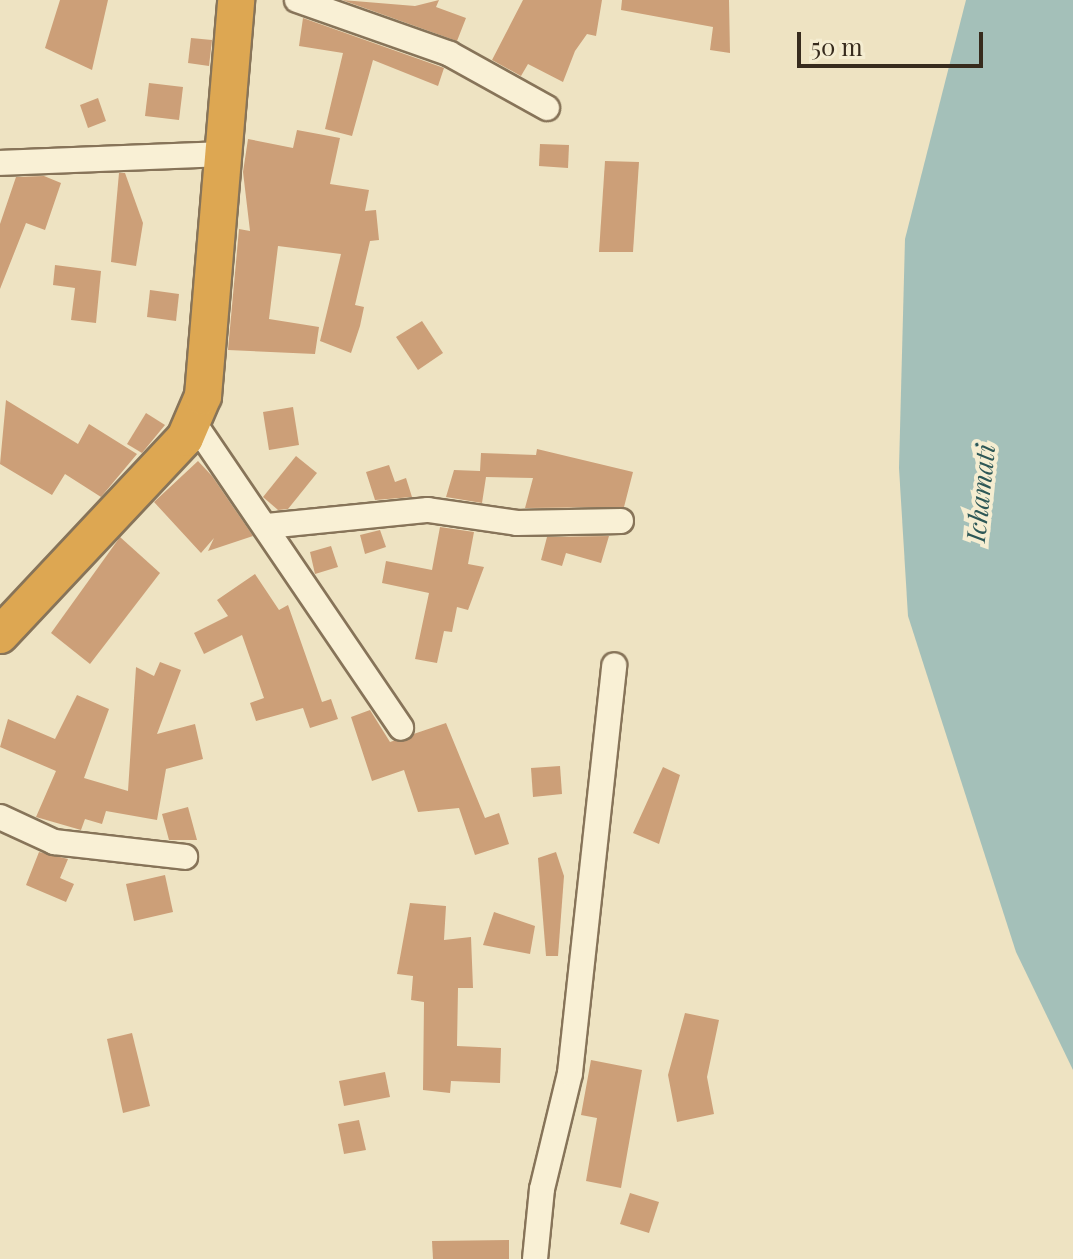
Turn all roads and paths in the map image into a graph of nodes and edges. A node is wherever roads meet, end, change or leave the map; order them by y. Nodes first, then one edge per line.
1 (236, 0) edge
2 (297, 0) edge
3 (547, 108) dead end
4 (225, 154) junction
5 (0, 163) edge
6 (192, 420) junction
7 (621, 521) dead end
8 (267, 526) junction
9 (5, 621) edge
10 (614, 665) dead end
11 (401, 728) dead end
12 (0, 817) edge
13 (185, 857) dead end
14 (535, 1259) edge

1 - 4 highway
2 - 3 street
4 - 5 street
4 - 6 highway
6 - 8 street
6 - 9 highway
7 - 8 street
8 - 11 street
10 - 14 street
12 - 13 street

